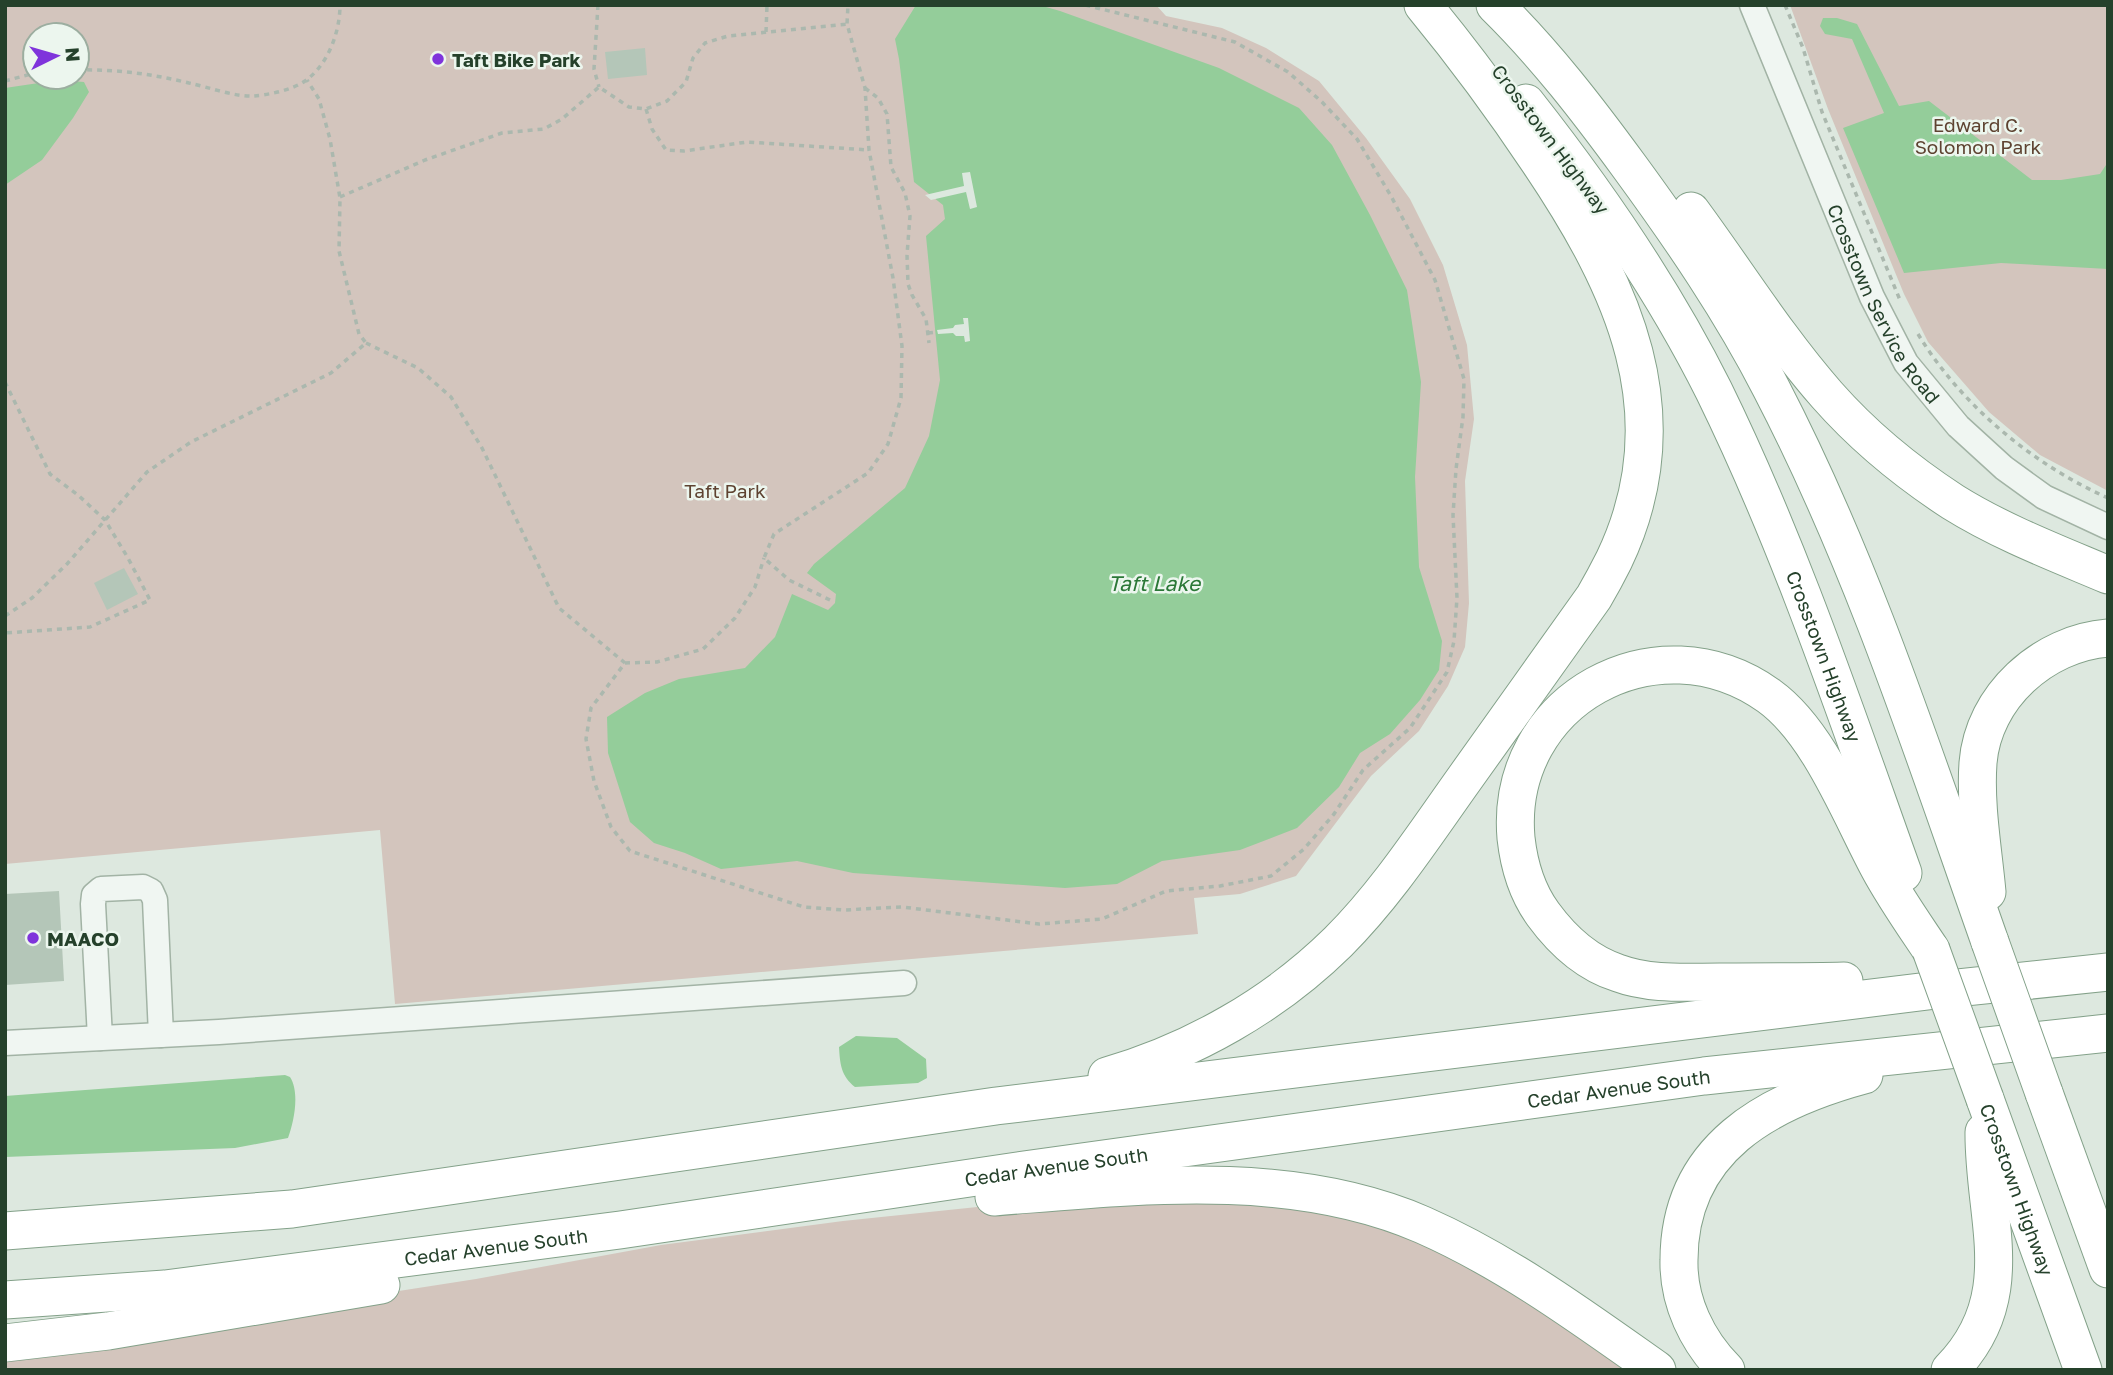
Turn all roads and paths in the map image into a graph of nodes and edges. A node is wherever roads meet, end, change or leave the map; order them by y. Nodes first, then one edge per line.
1 (340, 5) edge
2 (598, 5) edge
3 (767, 5) edge
4 (848, 5) edge
5 (1085, 5) edge
6 (1423, 5) edge
7 (1445, 5) edge
8 (1752, 5) edge
9 (1785, 5) edge
10 (1506, 15) edge
11 (847, 24) junction
12 (766, 32) junction
13 (91, 69) edge
14 (307, 80) junction
15 (599, 87) junction
16 (865, 88) junction
17 (646, 109) junction
18 (869, 150) junction
19 (340, 198) junction
20 (1901, 302) dead end
21 (1912, 325) dead end
22 (937, 332) dead end
23 (928, 333) junction
24 (929, 343) dead end
25 (366, 344) junction
26 (5, 382) edge
27 (2108, 498) edge
28 (105, 520) junction
29 (2108, 527) edge
30 (764, 558) junction
31 (2108, 575) edge
32 (830, 600) dead end
33 (5, 616) edge
34 (5, 633) edge
35 (2108, 638) edge
36 (625, 663) junction
37 (1990, 942) junction
38 (1931, 950) junction
39 (2108, 957) edge
40 (2108, 972) edge
41 (2045, 978) junction
42 (904, 983) dead end
43 (1934, 990) junction
44 (2108, 1033) edge
45 (161, 1035) junction
46 (100, 1038) junction
47 (5, 1043) edge
48 (1951, 1050) junction
49 (2044, 1093) junction
50 (1985, 1099) junction
51 (996, 1106) junction
52 (759, 1210) junction
53 (2108, 1216) edge
54 (620, 1230) junction
55 (5, 1231) edge
56 (2108, 1269) edge
57 (5, 1300) edge
58 (5, 1343) edge
59 (1657, 1370) edge
60 (1726, 1370) edge
61 (1950, 1370) edge
62 (2083, 1370) edge

1 - 14 path
2 - 15 path
3 - 12 path
4 - 11 path
5 - 36 path
6 - 51 highway
7 - 38 highway, Crosstown Highway
8 - 29 street, Crosstown Service Road
9 - 20 path
10 - 31 highway
10 - 37 highway
11 - 12 path
11 - 16 path
12 - 17 path
13 - 14 path
14 - 19 path
15 - 17 path
15 - 19 path
16 - 18 path
16 - 23 path
17 - 18 path
18 - 30 path
19 - 25 path
21 - 27 path
22 - 23 path
23 - 24 path
25 - 28 path
25 - 36 path
26 - 28 path
28 - 33 path
28 - 34 path
30 - 32 path
30 - 36 path
35 - 37 highway
37 - 49 highway, bridge
38 - 43 highway
38 - 50 highway, Crosstown Highway, bridge
39 - 41 highway
40 - 41 highway
41 - 43 highway
42 - 45 street
43 - 51 highway
44 - 48 highway, Cedar Avenue South
45 - 46 street
45 - 46 street
46 - 47 street
48 - 52 highway, Cedar Avenue South
48 - 60 highway
49 - 53 highway
49 - 56 highway
50 - 61 highway
50 - 62 highway, Crosstown Highway
51 - 55 highway
52 - 54 highway, Cedar Avenue South
52 - 59 highway
54 - 57 highway, Cedar Avenue South
54 - 58 highway

